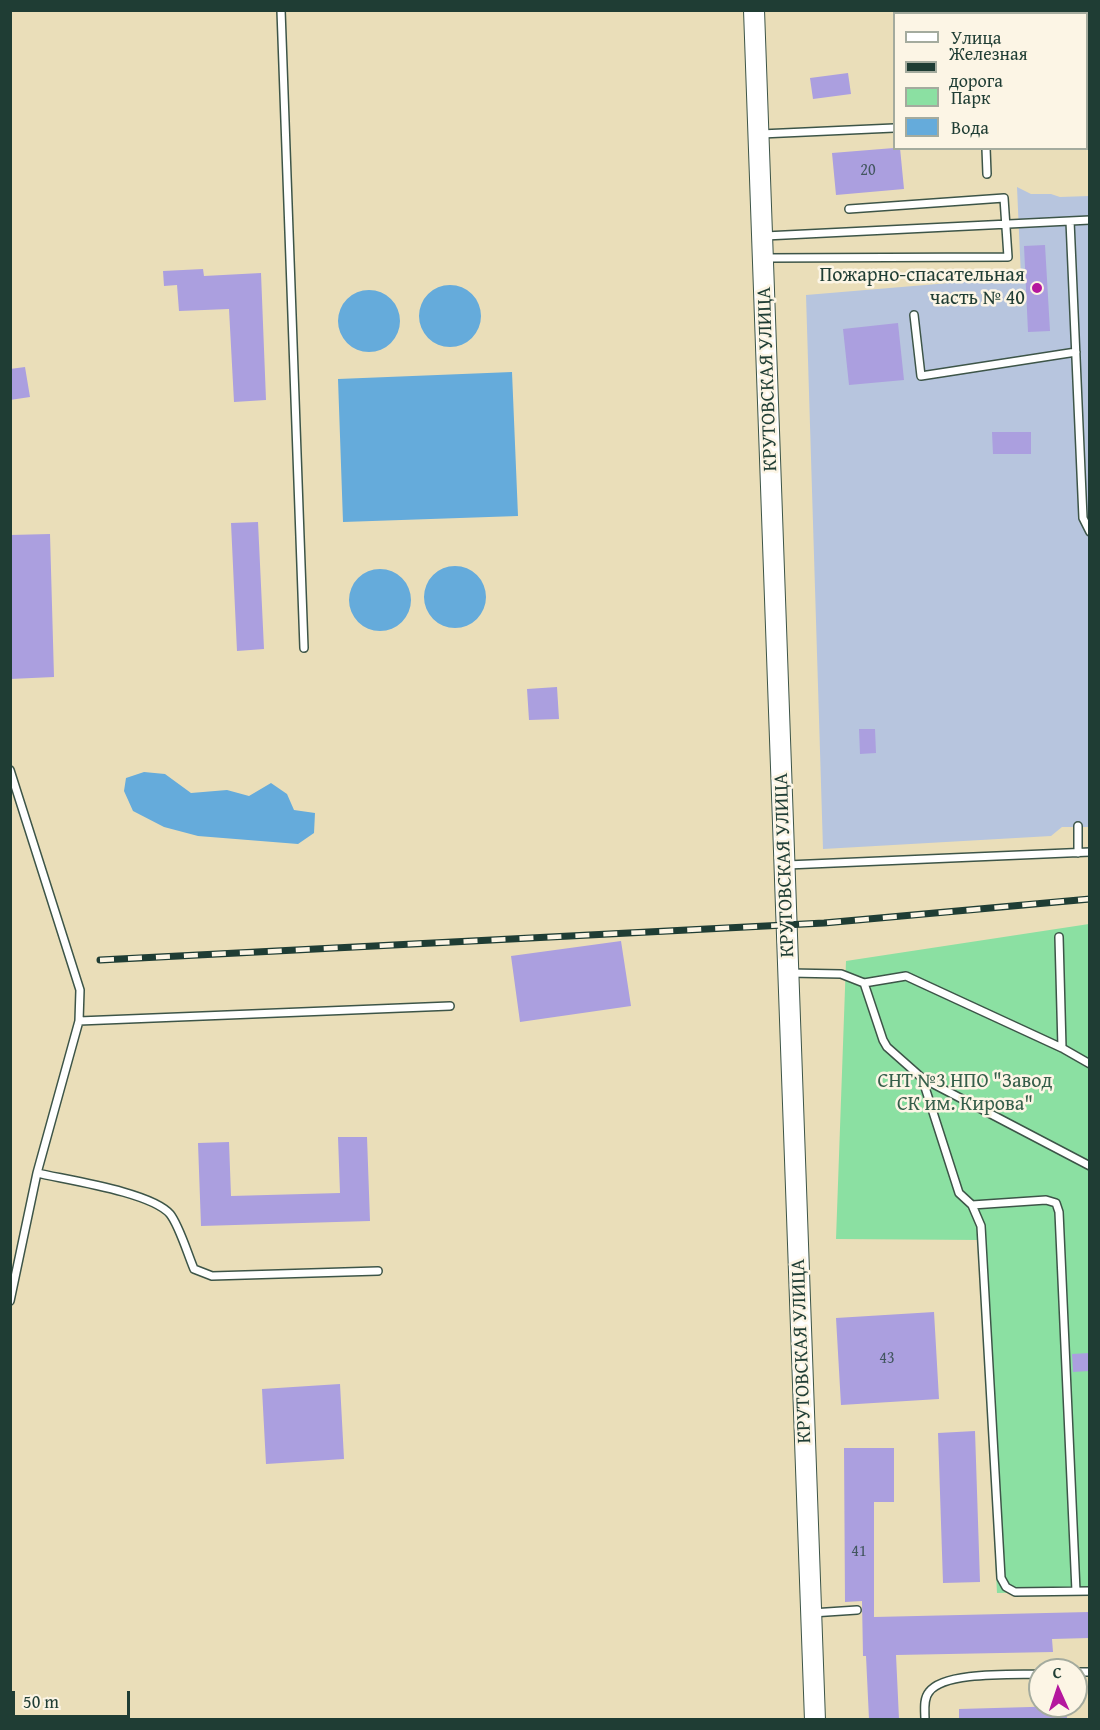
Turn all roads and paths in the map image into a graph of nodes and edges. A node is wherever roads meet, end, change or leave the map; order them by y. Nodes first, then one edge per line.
1 (280, 10) edge
2 (754, 10) edge
3 (893, 128) edge
4 (759, 134) junction
5 (986, 150) edge
6 (987, 174) dead end
7 (849, 209) dead end
8 (1089, 220) edge
9 (1070, 221) junction
10 (1006, 224) junction
11 (762, 236) junction
12 (763, 258) junction
13 (914, 315) dead end
14 (1076, 352) junction
15 (1089, 532) edge
16 (304, 648) dead end
17 (10, 770) edge
18 (1078, 826) dead end
19 (1089, 852) edge
20 (1078, 853) junction
21 (785, 865) junction
22 (1059, 937) dead end
23 (789, 973) junction
24 (864, 983) junction
25 (450, 1006) dead end
26 (79, 1021) junction
27 (1062, 1048) junction
28 (1089, 1064) edge
29 (922, 1078) junction
30 (1089, 1166) edge
31 (38, 1173) junction
32 (972, 1205) junction
33 (378, 1271) dead end
34 (10, 1301) edge
35 (1076, 1591) junction
36 (1089, 1591) edge
37 (857, 1610) dead end
38 (812, 1613) junction
39 (1028, 1674) edge
40 (815, 1719) edge
41 (925, 1719) edge

1 - 16 lane
2 - 4 street, КРУТОВСКАЯ УЛИЦА
3 - 4 lane
4 - 11 street, КРУТОВСКАЯ УЛИЦА
5 - 6 lane
7 - 10 lane
8 - 9 lane
9 - 10 lane
9 - 14 lane
10 - 11 lane
10 - 12 lane
11 - 12 street, КРУТОВСКАЯ УЛИЦА
12 - 21 street, КРУТОВСКАЯ УЛИЦА
13 - 14 lane
14 - 15 lane
17 - 26 lane
18 - 20 lane
19 - 20 lane
20 - 21 lane
21 - 23 street, КРУТОВСКАЯ УЛИЦА
22 - 27 lane
23 - 24 lane
23 - 38 street, КРУТОВСКАЯ УЛИЦА
24 - 27 lane
24 - 29 lane
25 - 26 lane
26 - 31 lane
27 - 28 lane
29 - 30 lane
29 - 32 lane
31 - 33 lane
31 - 34 lane
32 - 35 lane
32 - 35 lane
35 - 36 lane
37 - 38 lane
38 - 40 street, КРУТОВСКАЯ УЛИЦА
39 - 41 lane

